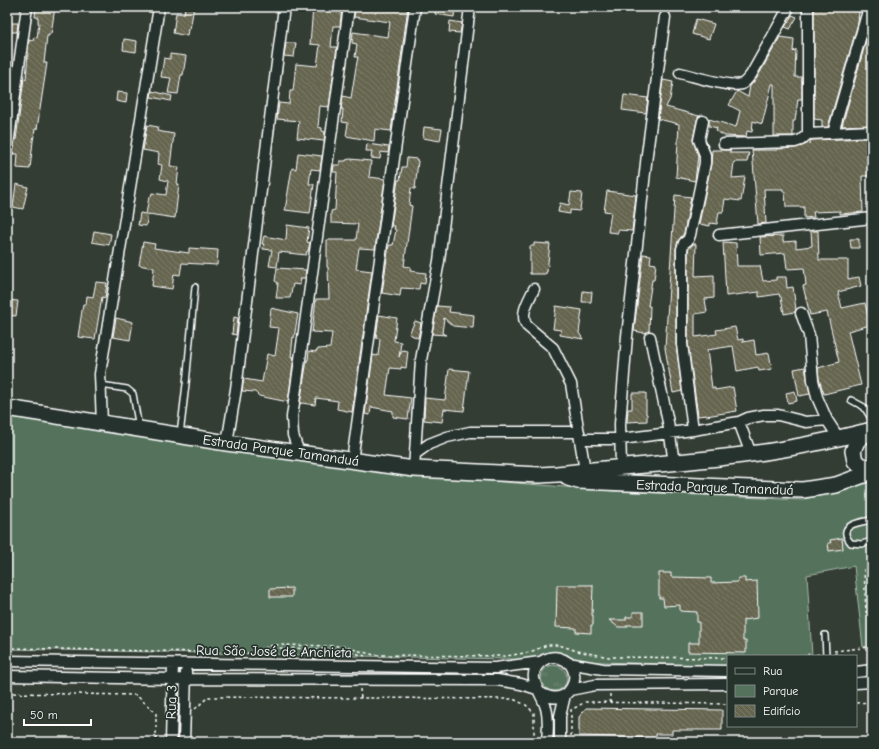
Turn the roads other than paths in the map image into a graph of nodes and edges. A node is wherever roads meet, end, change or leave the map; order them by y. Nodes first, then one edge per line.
1 (27, 7) edge
2 (158, 7) edge
3 (284, 7) edge
4 (349, 7) edge
5 (415, 7) edge
6 (470, 7) edge
7 (789, 7) edge
8 (808, 7) edge
9 (869, 7) edge
10 (666, 17) dead end
11 (680, 73) dead end
12 (703, 121) dead end
13 (872, 132) edge
14 (833, 133) junction
15 (808, 134) junction
16 (724, 144) dead end
17 (7, 152) edge
18 (872, 218) edge
19 (719, 235) dead end
20 (195, 287) dead end
21 (534, 289) dead end
22 (801, 313) dead end
23 (650, 337) dead end
24 (101, 385) junction
25 (851, 400) dead end
26 (7, 408) edge
27 (827, 420) junction
28 (739, 422) junction
29 (102, 423) junction
30 (871, 427) edge
31 (139, 429) junction
32 (693, 430) junction
33 (670, 433) junction
34 (180, 436) junction
35 (579, 436) junction
36 (838, 437) junction
37 (621, 439) junction
38 (228, 443) junction
39 (299, 453) junction
40 (415, 454) junction
41 (751, 454) junction
42 (352, 461) junction
43 (674, 463) junction
44 (621, 467) junction
45 (872, 467) edge
46 (414, 469) junction
47 (585, 471) junction
48 (872, 472) edge
49 (557, 474) junction
50 (872, 520) edge
51 (872, 541) edge
52 (825, 635) dead end
53 (826, 655) edge
54 (7, 661) edge
55 (540, 662) junction
56 (568, 663) junction
57 (173, 664) junction
58 (186, 664) junction
59 (872, 670) edge
60 (727, 671) edge
61 (857, 672) edge
62 (7, 676) edge
63 (173, 679) junction
64 (186, 679) junction
65 (872, 682) edge
66 (857, 683) edge
67 (727, 684) edge
68 (539, 691) junction
69 (568, 692) junction
70 (171, 742) edge
71 (184, 742) edge
72 (548, 742) edge
73 (560, 742) edge

1 - 17 street
2 - 24 street
3 - 38 street
4 - 39 street
5 - 42 street
6 - 40 street
7 - 11 street
8 - 15 street
9 - 14 street
10 - 37 street
12 - 32 street
13 - 14 street
14 - 15 street
15 - 16 street
18 - 19 street
20 - 34 lane
21 - 35 street
22 - 27 street
23 - 33 street
24 - 29 street
24 - 31 lane
25 - 30 lane
26 - 29 main road, Estrada Parque Tamanduá
27 - 28 street
27 - 36 street
28 - 32 street
28 - 41 street
29 - 31 main road, Estrada Parque Tamanduá
30 - 36 main road, Estrada Parque Tamanduá
30 - 45 main road
31 - 34 main road, Estrada Parque Tamanduá
32 - 33 street
33 - 37 street
33 - 43 street
34 - 38 main road, Estrada Parque Tamanduá
35 - 37 street
35 - 40 street
35 - 47 street
36 - 41 main road, Estrada Parque Tamanduá
37 - 44 street
38 - 39 main road, Estrada Parque Tamanduá
39 - 42 main road, Estrada Parque Tamanduá
40 - 46 street
41 - 43 main road, Estrada Parque Tamanduá
42 - 46 main road, Estrada Parque Tamanduá
43 - 44 main road, Estrada Parque Tamanduá
44 - 47 main road, Estrada Parque Tamanduá
46 - 49 main road, Estrada Parque Tamanduá
47 - 49 main road, Estrada Parque Tamanduá
48 - 49 main road, Estrada Parque Tamanduá
50 - 51 lane
52 - 53 lane
54 - 57 street, Rua São José de Anchieta
55 - 56 street, Rua São José de Anchieta
55 - 58 street, Rua São José de Anchieta
55 - 68 street
56 - 60 street, Rua São José de Anchieta
56 - 69 street
57 - 58 street, Rua São José de Anchieta
57 - 63 street, Rua 3
58 - 64 street, Rua 3
59 - 61 street
62 - 63 street, Rua São José de Anchieta
63 - 64 street, Rua São José de Anchieta
63 - 70 street, Rua 3
64 - 68 street, Rua São José de Anchieta
64 - 71 street, Rua 3
65 - 66 street
67 - 69 street, Rua São José de Anchieta
68 - 69 street, Rua São José de Anchieta
68 - 72 street
69 - 73 street

